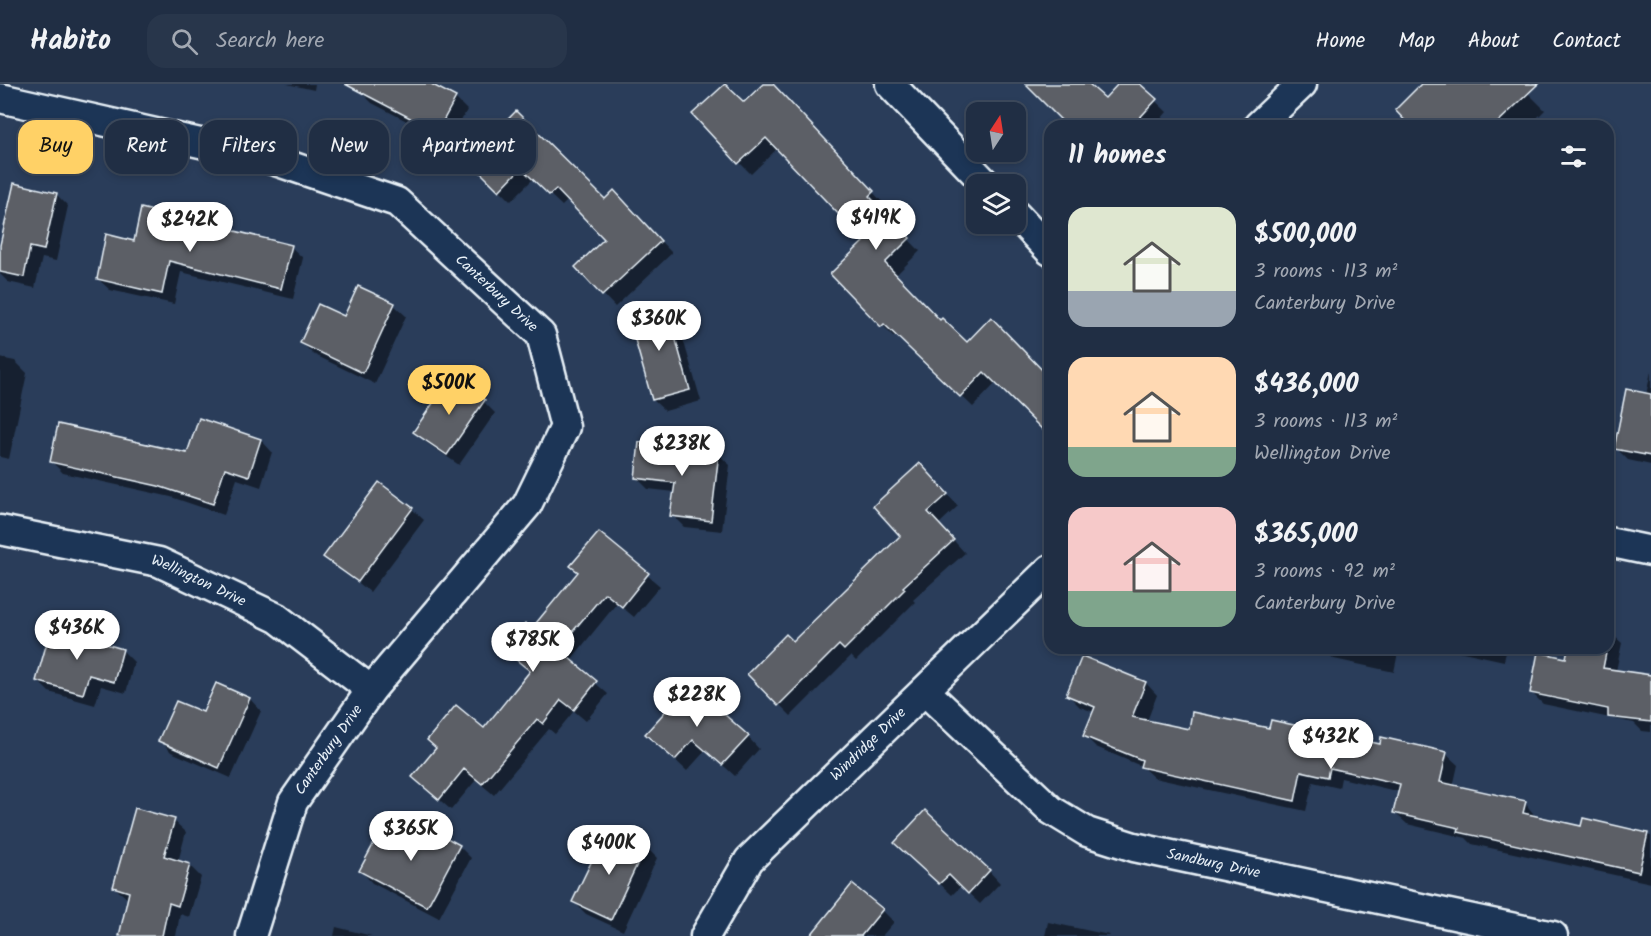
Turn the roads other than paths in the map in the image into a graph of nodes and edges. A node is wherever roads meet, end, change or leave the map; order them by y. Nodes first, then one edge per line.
1 (890, 84) edge
2 (1302, 84) edge
3 (0, 98) edge
4 (1264, 120) edge
5 (976, 174) edge
6 (1026, 226) edge
7 (1044, 245) edge
8 (0, 530) edge
9 (1614, 543) edge
10 (1651, 551) edge
11 (1044, 575) edge
12 (371, 690) junction
13 (925, 691) junction
14 (251, 936) edge
15 (705, 936) edge
16 (1553, 936) edge

1 - 5 street
2 - 4 street
3 - 12 street, Canterbury Drive
6 - 7 street
8 - 12 street, Wellington Drive
9 - 10 street
11 - 13 street, Windridge Drive
12 - 14 street, Canterbury Drive
13 - 15 street, Windridge Drive
13 - 16 street, Sandburg Drive

